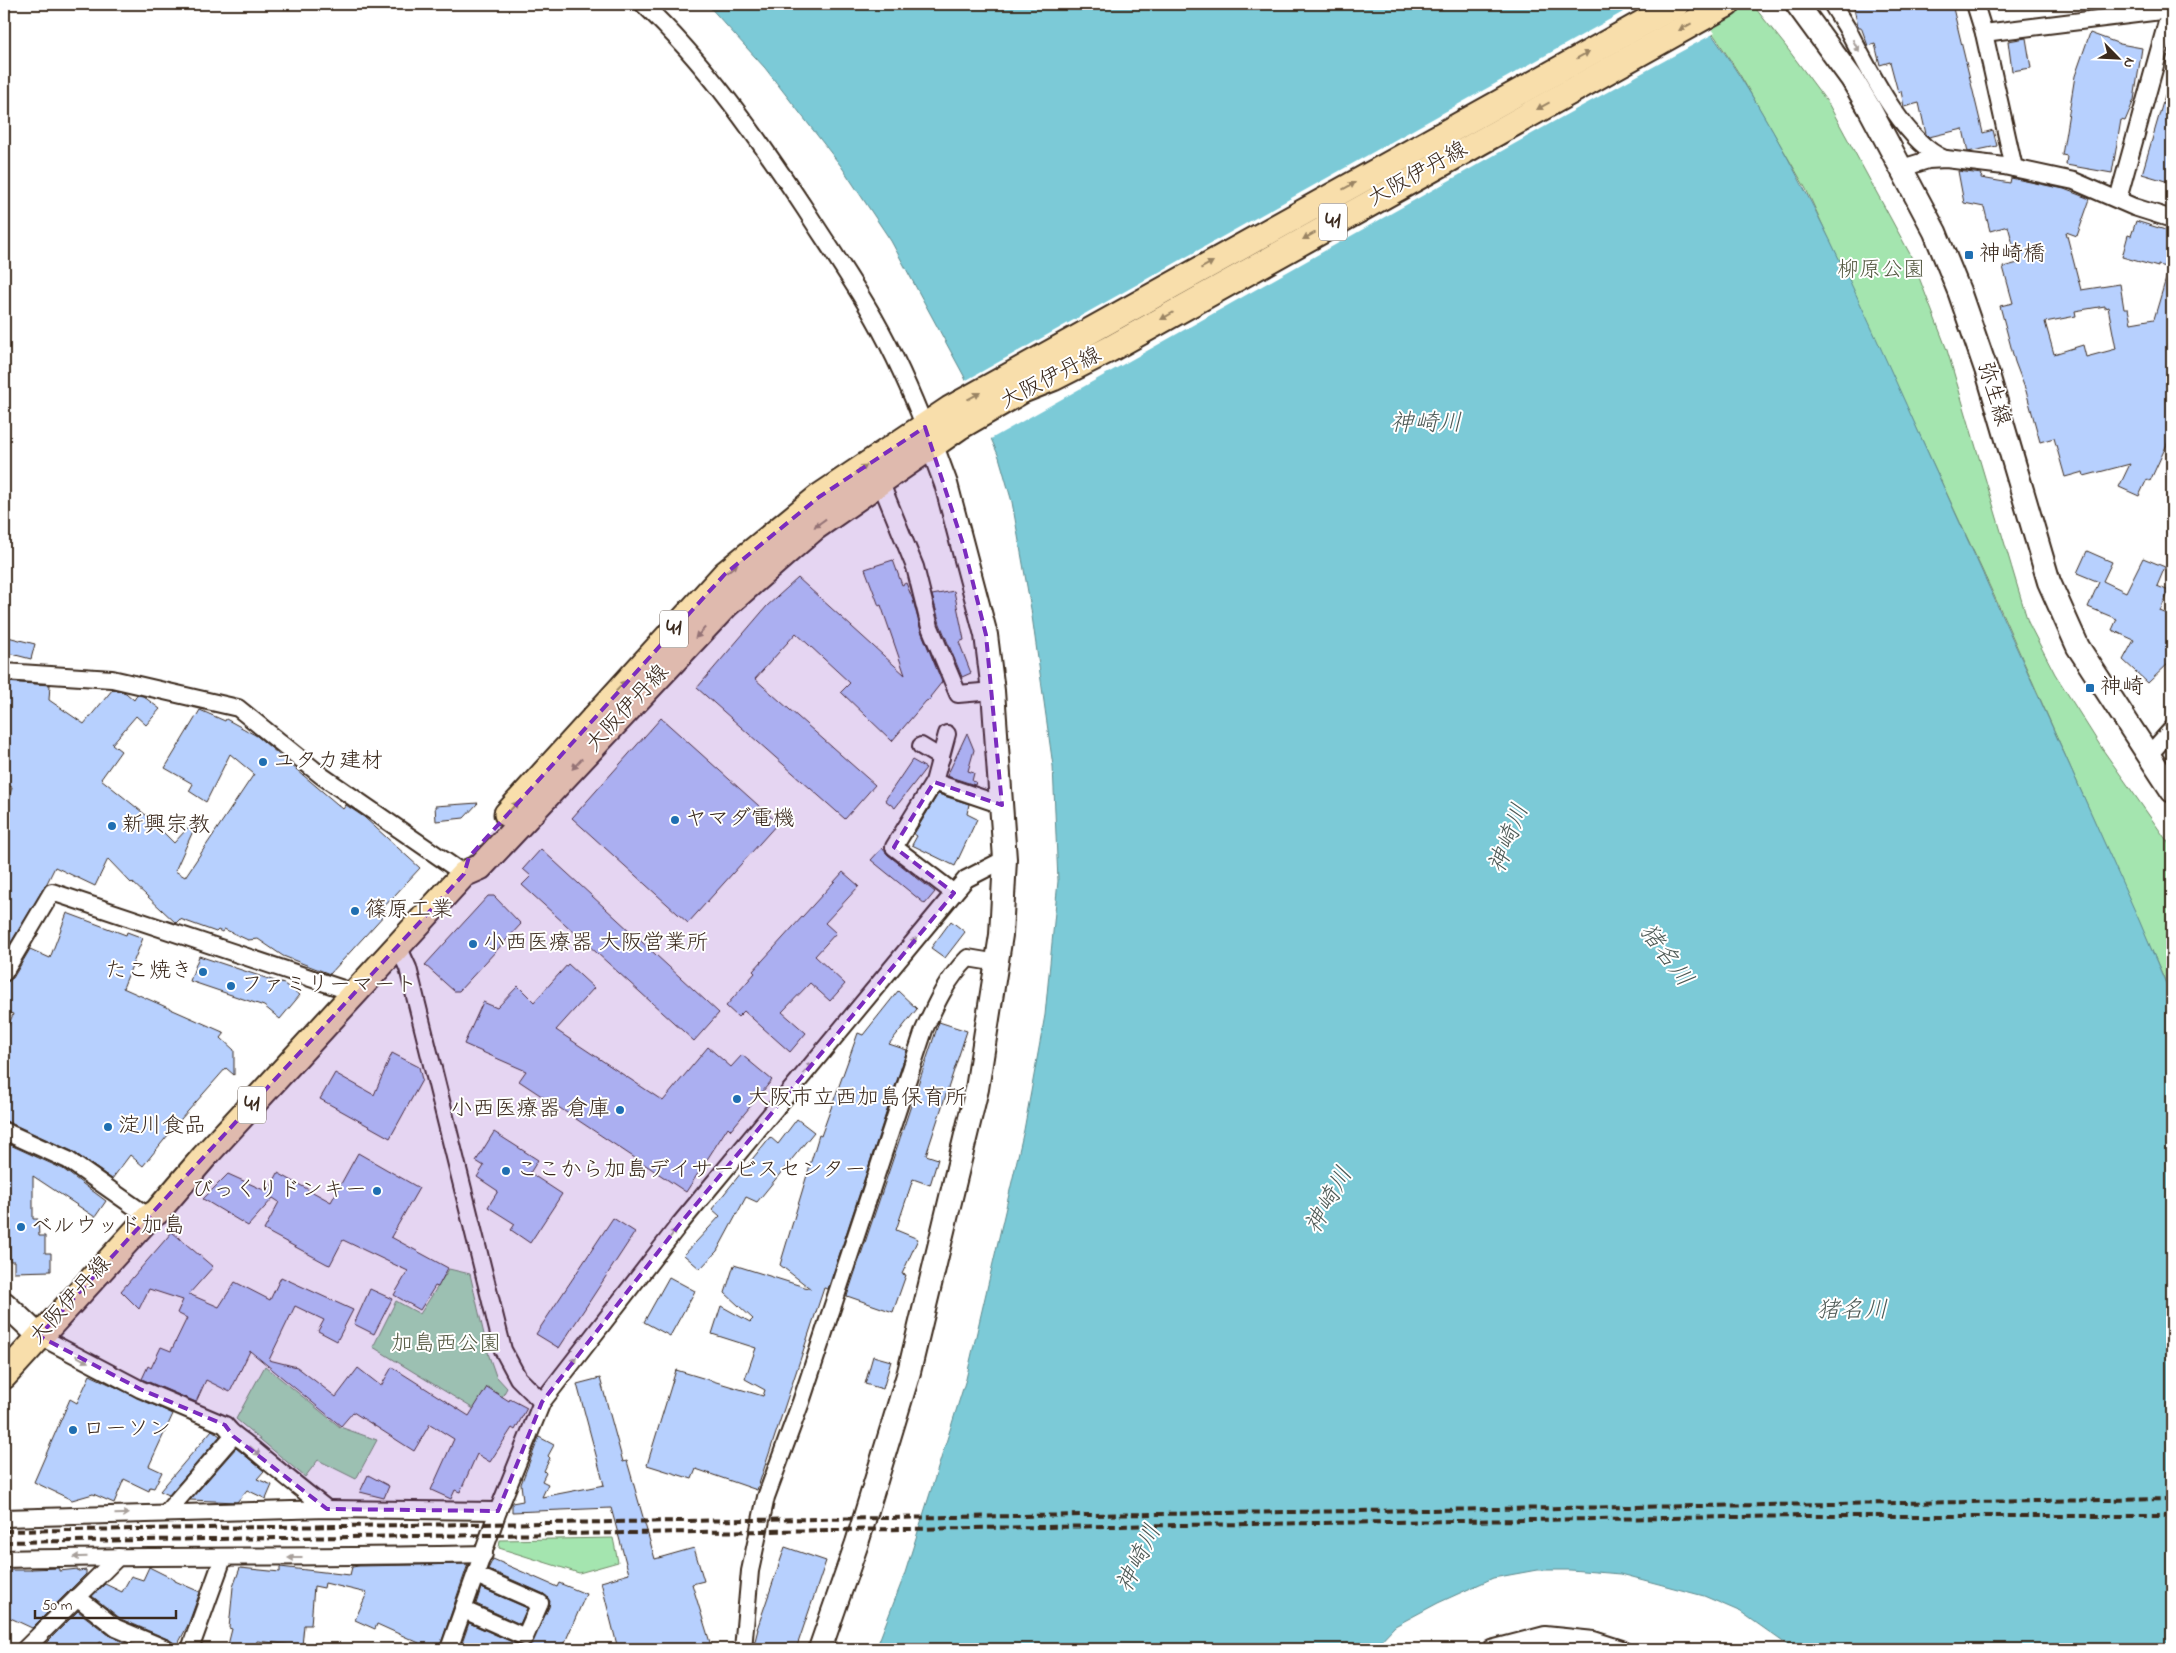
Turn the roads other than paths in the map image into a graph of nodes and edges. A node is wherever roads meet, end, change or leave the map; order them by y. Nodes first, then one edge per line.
1 (643, 4) edge
2 (1655, 4) edge
3 (1676, 4) edge
4 (1727, 4) edge
5 (1797, 4) edge
6 (1832, 4) edge
7 (1975, 4) edge
8 (2170, 7) edge
9 (1638, 24) junction
10 (1984, 33) junction
11 (1946, 159) junction
12 (1902, 168) junction
13 (2014, 168) junction
14 (2118, 199) junction
15 (2172, 219) edge
16 (932, 434) junction
17 (880, 481) junction
18 (4, 672) edge
19 (993, 691) junction
20 (2172, 729) edge
21 (947, 734) dead end
22 (921, 746) dead end
23 (2148, 756) junction
24 (941, 758) junction
25 (934, 782) junction
26 (2172, 791) edge
27 (1002, 804) junction
28 (1005, 859) junction
29 (464, 874) junction
30 (954, 893) junction
31 (398, 946) junction
32 (998, 963) junction
33 (4, 973) edge
34 (355, 993) junction
35 (4, 1130) edge
36 (149, 1217) junction
37 (4, 1303) edge
38 (39, 1336) junction
39 (4, 1376) edge
40 (542, 1402) junction
41 (233, 1436) junction
42 (327, 1509) junction
43 (498, 1511) junction
44 (166, 1513) junction
45 (4, 1518) edge
46 (484, 1554) junction
47 (118, 1556) junction
48 (223, 1558) junction
49 (4, 1559) edge
50 (476, 1575) junction
51 (77, 1597) junction
52 (464, 1610) junction
53 (26, 1649) edge
54 (166, 1649) edge
55 (190, 1649) edge
56 (449, 1649) edge
57 (743, 1649) edge
58 (820, 1649) edge
59 (1491, 1649) edge
60 (1622, 1649) edge

1 - 16 street
2 - 9 street
3 - 9 main road, 大阪伊丹線 / 41
4 -> 16 main road, 大阪伊丹線 / 41
5 - 12 street, 弥生線
6 -> 11 street
7 - 10 street
8 - 10 street
8 - 14 street
16 -> 9 main road, 大阪伊丹線 / 41
10 - 13 street
11 - 12 street
11 - 13 street
12 - 23 street, 弥生線
13 - 14 street
14 - 15 street
16 - 17 main road, 大阪伊丹線 / 41
16 - 19 street
29 -> 16 main road, 大阪伊丹線 / 41
17 - 19 street
17 -> 29 main road, 大阪伊丹線 / 41
18 - 29 street
19 - 27 street
20 - 23 street
21 - 24 street
22 - 24 street
23 - 26 street, 弥生線
24 - 25 street
25 - 27 street
25 - 30 street
27 - 28 street
28 - 30 street
28 - 32 street
29 - 31 main road, 大阪伊丹線 / 41
40 -> 30 street
31 - 34 main road, 大阪伊丹線 / 41
31 - 40 street
32 - 57 street
32 - 58 street
33 - 34 street
34 - 36 main road, 大阪伊丹線 / 41
35 - 36 street
36 - 38 main road, 大阪伊丹線 / 41
37 - 38 street
38 - 39 main road, 大阪伊丹線 / 41
38 -> 41 street
40 - 43 street
41 -> 42 street
41 - 44 street
42 - 43 street
42 - 44 street
43 - 46 street
45 -> 44 street
46 -> 48 street
46 - 50 street
47 - 48 street
47 -> 49 street
47 - 51 street
48 - 55 street
50 - 52 street
50 - 52 street
51 - 53 street
51 - 54 street
52 - 56 street
59 - 60 street

